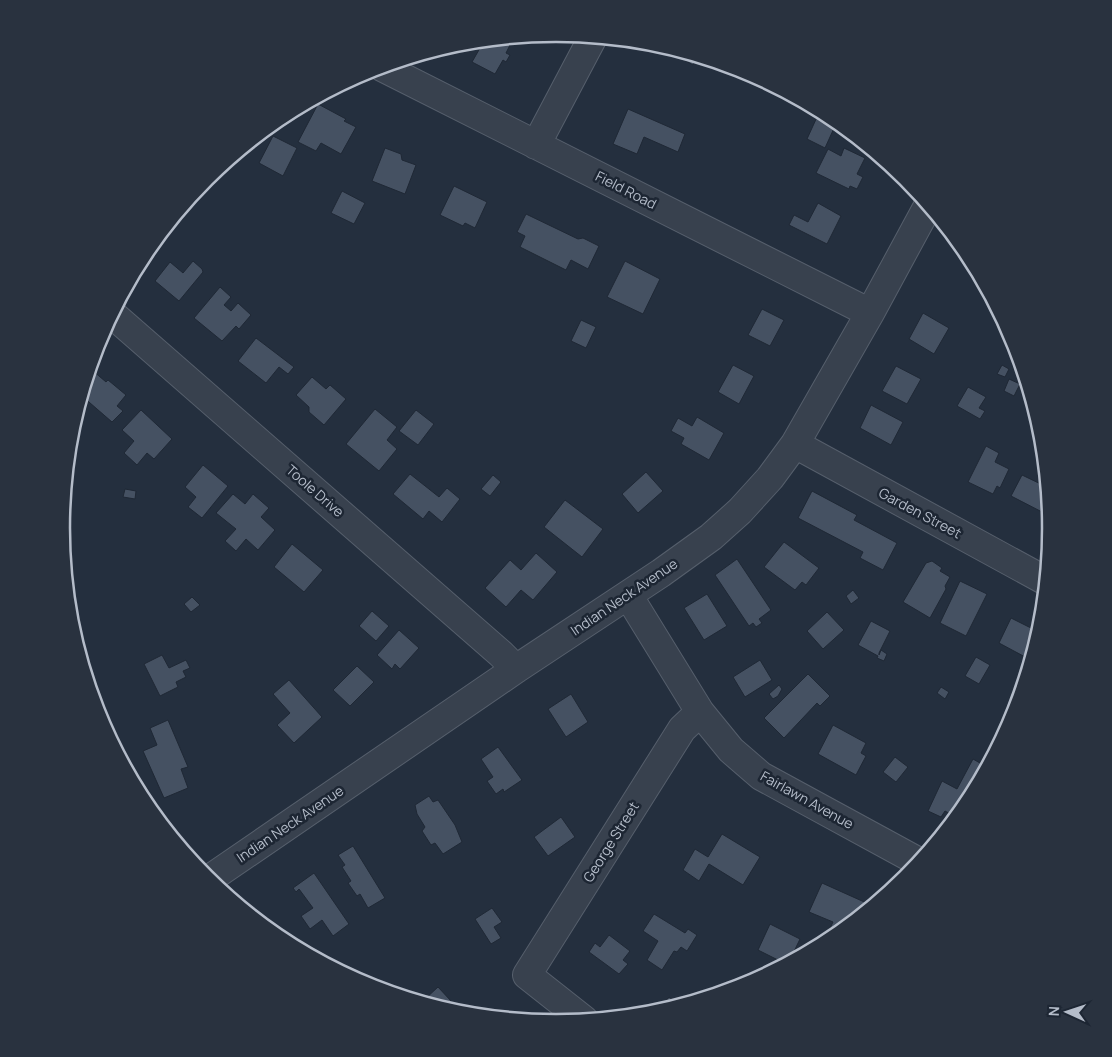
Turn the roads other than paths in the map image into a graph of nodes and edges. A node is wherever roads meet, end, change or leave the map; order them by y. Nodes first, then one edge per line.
1 (589, 44) edge
2 (391, 71) edge
3 (536, 145) junction
4 (925, 212) edge
5 (870, 313) junction
6 (118, 319) edge
7 (795, 444) junction
8 (1039, 577) edge
9 (628, 595) junction
10 (516, 669) junction
11 (700, 712) junction
12 (912, 858) edge
13 (215, 875) edge
14 (575, 1013) edge

1 - 3 street
2 - 3 street, Field Road
3 - 5 street, Field Road
4 - 5 street, Indian Neck Avenue
5 - 7 street, Indian Neck Avenue
6 - 10 street, Toole Drive
7 - 8 street, Garden Street
7 - 9 street, Indian Neck Avenue
9 - 10 street, Indian Neck Avenue
9 - 11 street, Fairlawn Avenue
10 - 13 street, Indian Neck Avenue
11 - 12 street, Fairlawn Avenue
11 - 14 street, George Street

